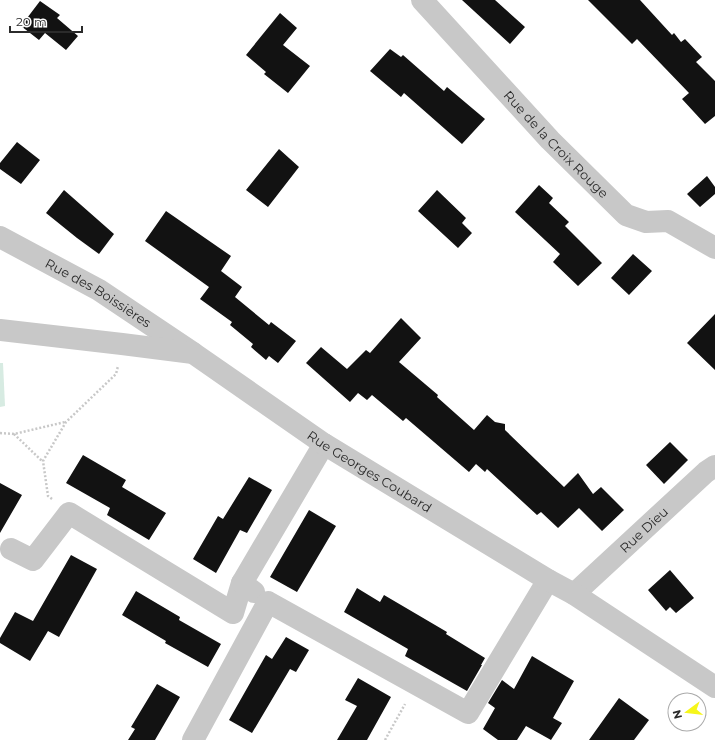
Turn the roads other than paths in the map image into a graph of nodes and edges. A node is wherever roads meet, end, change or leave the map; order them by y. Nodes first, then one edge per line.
1 (422, 0) edge
2 (0, 237) edge
3 (715, 248) edge
4 (0, 330) edge
5 (193, 353) junction
6 (324, 444) junction
7 (715, 466) edge
8 (11, 549) dead end
9 (548, 580) junction
10 (242, 583) junction
11 (574, 594) junction
12 (268, 602) junction
13 (715, 687) edge
14 (193, 740) edge

1 - 3 street, Rue de la Croix Rouge
2 - 5 street, Rue des Boissières
4 - 5 street, Rue Georges Coubard
5 - 6 street, Rue Georges Coubard
6 - 9 street, Rue Georges Coubard
6 - 10 street
7 - 11 street, Rue Dieu
8 - 10 street
9 - 11 street, Rue Georges Coubard
9 - 12 street
10 - 12 street
11 - 13 street, Rue Georges Coubard
12 - 14 street

